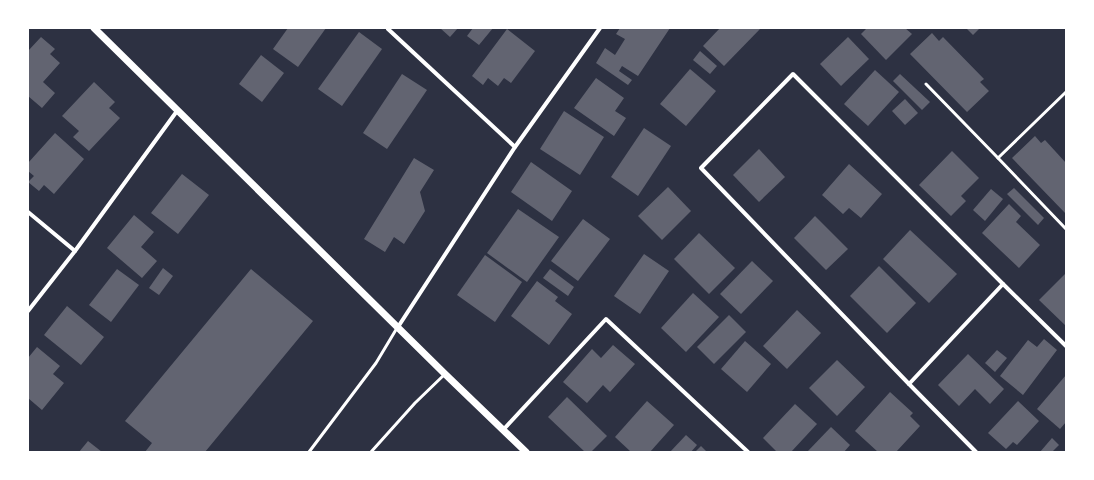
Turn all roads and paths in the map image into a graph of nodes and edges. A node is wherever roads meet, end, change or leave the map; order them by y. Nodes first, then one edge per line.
1 (94, 28) edge
2 (388, 28) edge
3 (600, 28) edge
4 (926, 84) dead end
5 (1066, 92) edge
6 (177, 111) junction
7 (515, 147) junction
8 (998, 158) junction
9 (28, 212) edge
10 (1066, 229) edge
11 (75, 251) junction
12 (1003, 284) junction
13 (28, 311) edge
14 (398, 327) junction
15 (1066, 346) edge
16 (445, 374) junction
17 (908, 384) junction
18 (504, 430) junction
19 (308, 452) edge
20 (371, 452) edge
21 (526, 452) edge
22 (748, 452) edge
23 (976, 452) edge

1 - 6 street
2 - 7 street
3 - 7 street
4 - 8 lane
5 - 8 lane
6 - 11 street
6 - 14 street
7 - 14 street
8 - 10 lane
9 - 11 street
11 - 13 street
12 - 15 street
12 - 17 street
12 - 17 street
14 - 16 street
14 - 19 lane
16 - 18 street
16 - 20 lane
17 - 23 street
18 - 21 street
18 - 22 street

